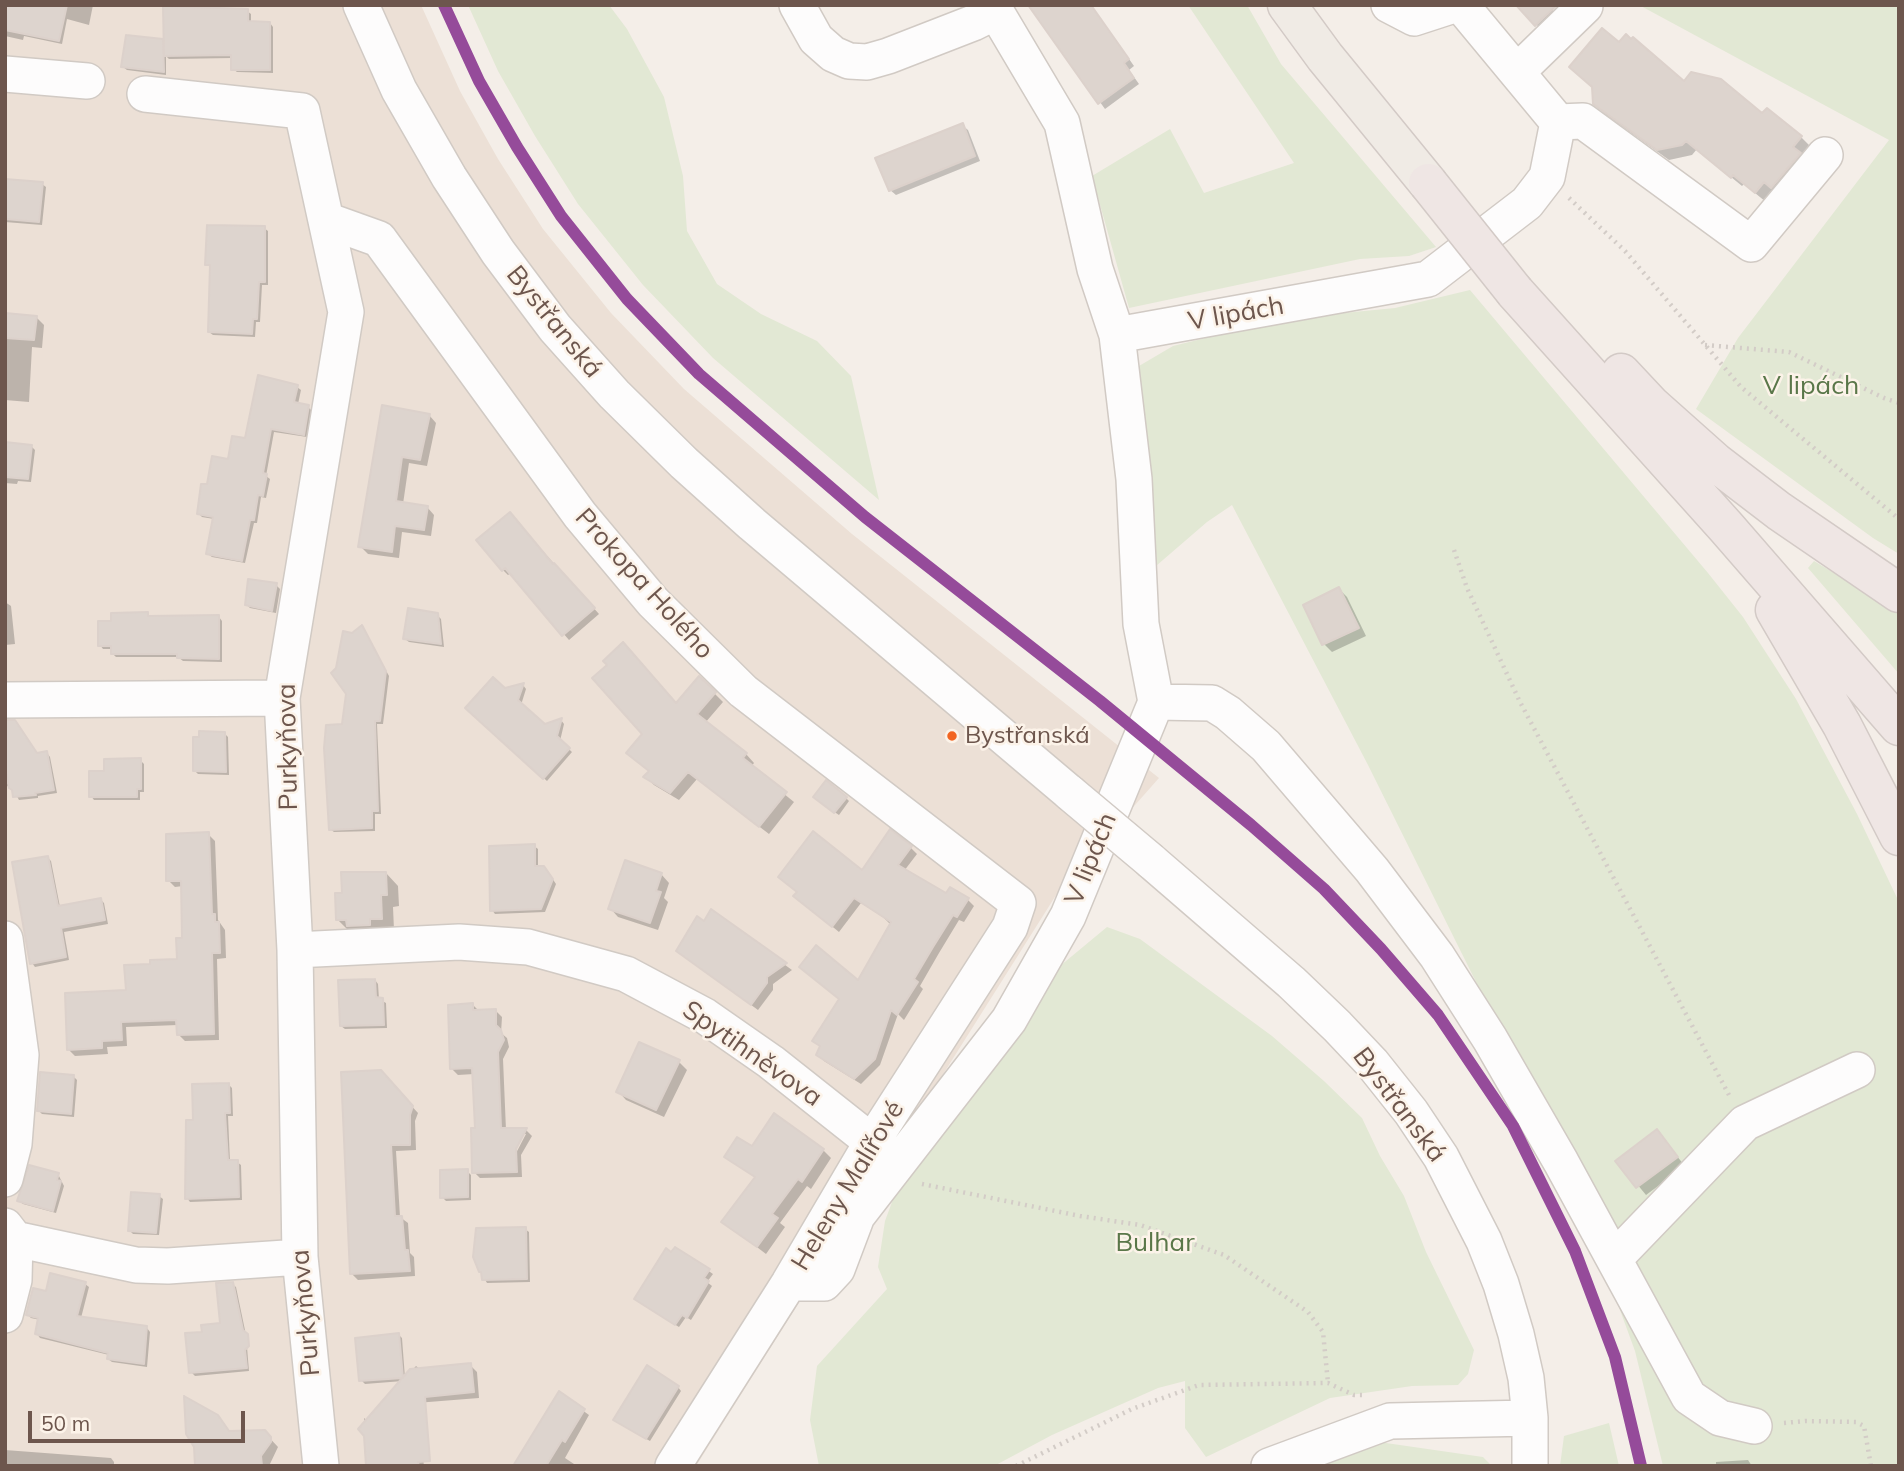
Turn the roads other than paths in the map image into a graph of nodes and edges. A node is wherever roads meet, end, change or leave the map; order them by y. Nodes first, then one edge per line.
1 (361, 5) edge
2 (797, 5) edge
3 (1287, 5) edge
4 (1389, 5) edge
5 (1454, 5) edge
6 (1461, 5) edge
7 (1586, 6) edge
8 (993, 8) edge
9 (1517, 72) junction
10 (5, 74) edge
11 (87, 81) dead end
12 (145, 94) dead end
13 (1558, 122) junction
14 (1825, 155) dead end
15 (1428, 183) joint
16 (326, 220) junction
17 (1521, 285) junction
18 (1117, 335) junction
19 (1726, 527) junction
20 (1899, 593) edge
21 (282, 698) junction
22 (5, 700) edge
23 (1156, 702) junction
24 (1899, 726) edge
25 (1899, 836) edge
26 (1018, 903) joint
27 (6, 948) edge
28 (295, 950) junction
29 (1857, 1070) dead end
30 (872, 1142) junction
31 (5, 1179) edge
32 (10, 1233) edge
33 (300, 1256) junction
34 (1614, 1259) junction
35 (10, 1279) edge
36 (789, 1283) junction
37 (5, 1315) edge
38 (1530, 1418) junction
39 (1754, 1426) road end
40 (321, 1466) edge
41 (673, 1466) edge
42 (1269, 1466) edge
43 (1531, 1466) edge

1 - 38 street, Bystřanská, bridge
2 - 8 street
3 - 15 main road
4 - 5 street
6 - 9 street
7 - 9 street
8 - 18 street
9 - 13 street
10 - 11 street
12 - 16 street, Purkyňova
13 - 14 street
13 - 18 street, V lipách
15 - 17 highway, bridge
16 - 21 street, Purkyňova
16 - 26 street, Prokopa Holého
17 - 19 highway
17 - 20 highway
18 - 23 street
19 - 24 highway
19 - 25 highway
21 - 22 street
21 - 28 street, Purkyňova
23 - 34 street
23 - 36 street, V lipách
26 - 30 street, Heleny Malířové
27 - 31 street
28 - 30 street, Spytihněvova
28 - 33 street, Purkyňova
29 - 34 street
30 - 36 street, Heleny Malířové
32 - 33 street
32 - 35 street
33 - 40 street, Purkyňova
34 - 39 street
35 - 37 street
36 - 41 street, Heleny Malířové
38 - 42 street
38 - 43 street, Bystřanská

